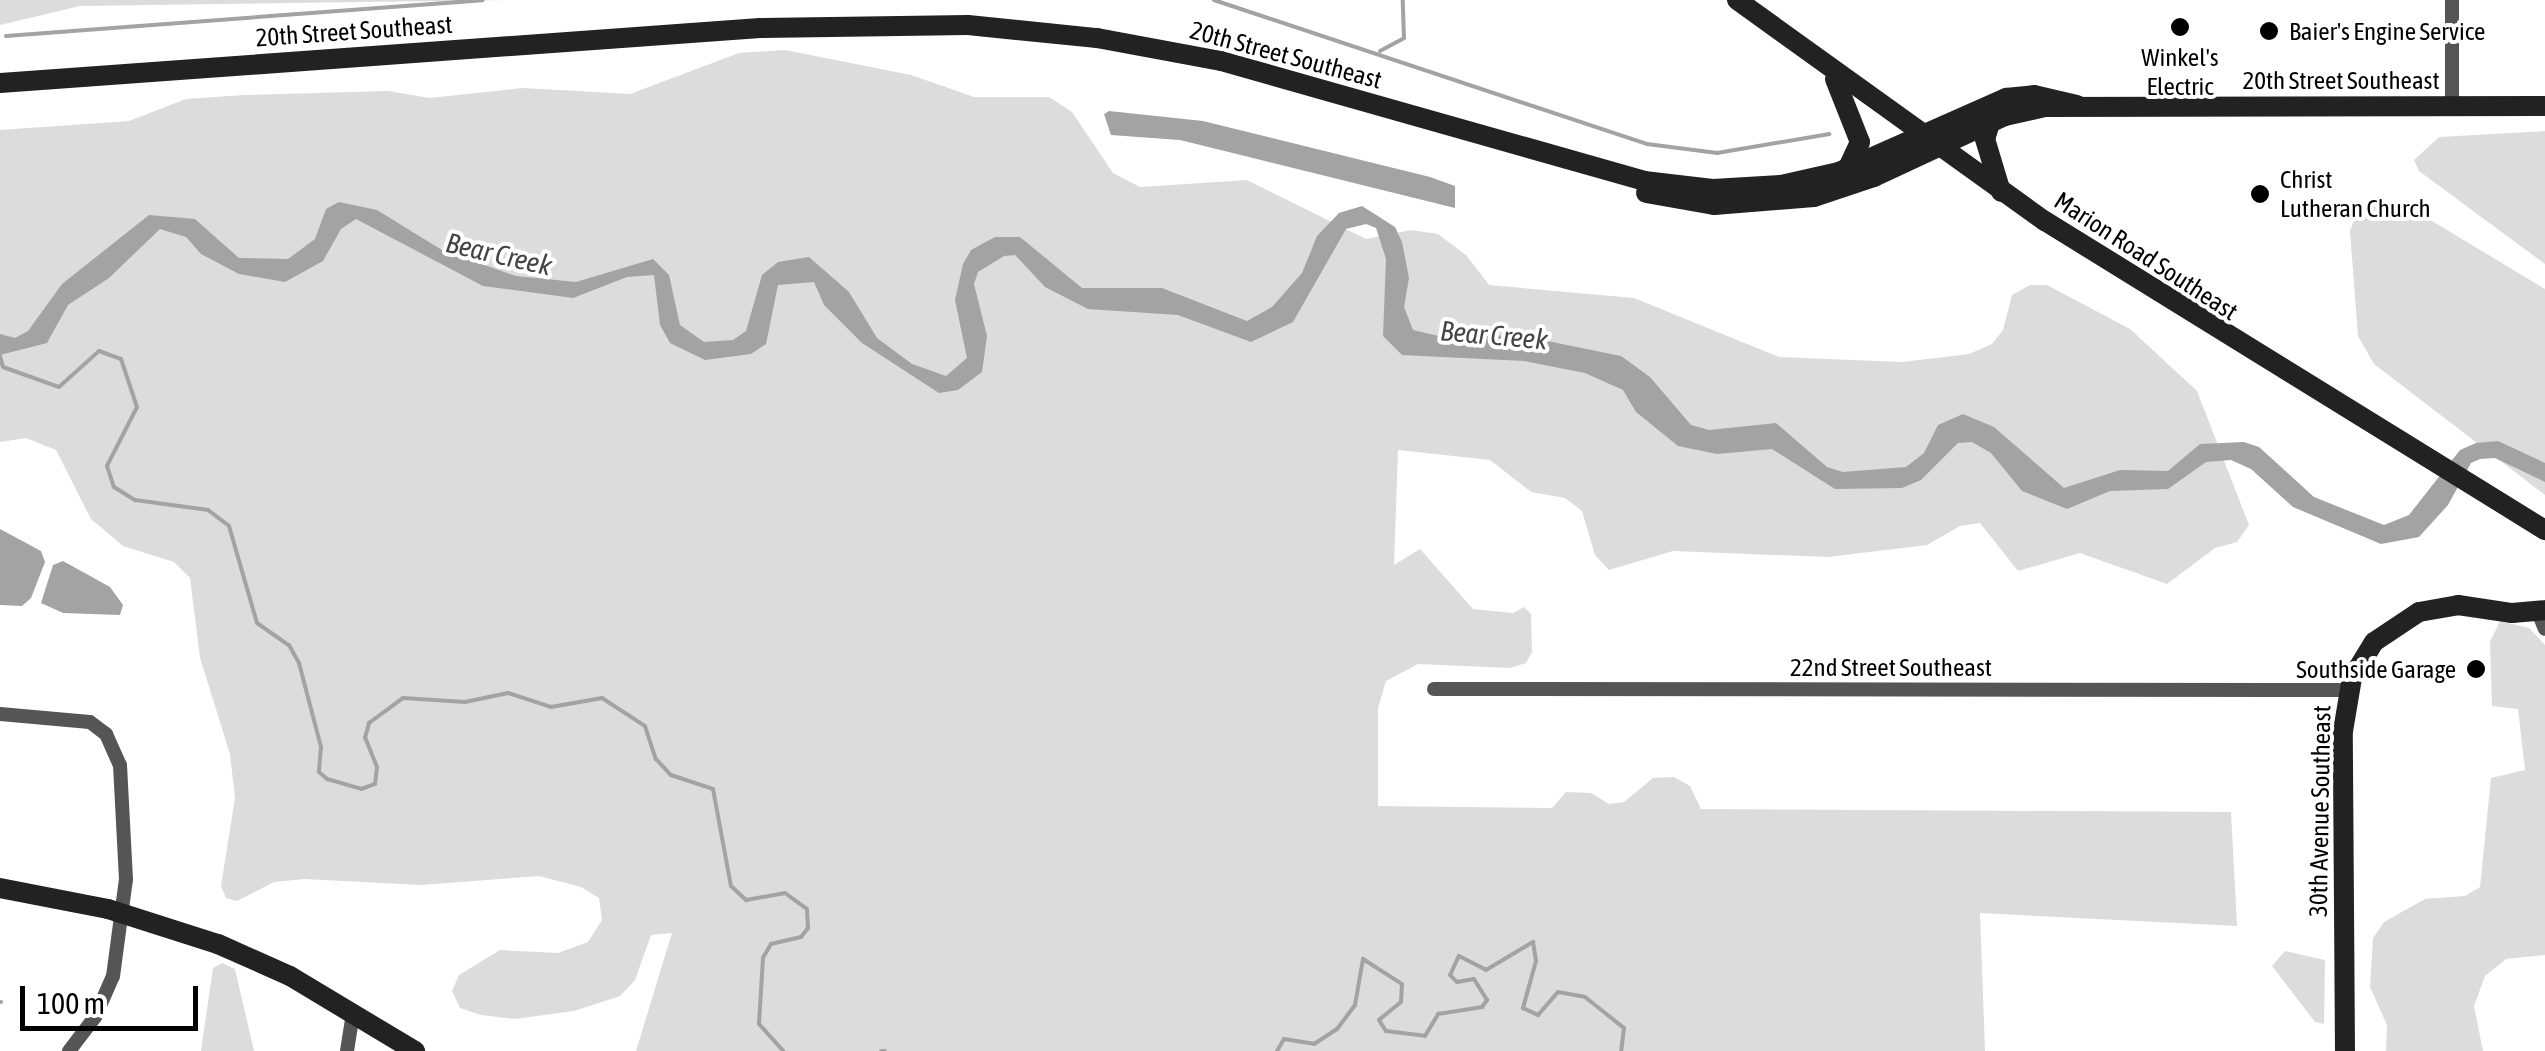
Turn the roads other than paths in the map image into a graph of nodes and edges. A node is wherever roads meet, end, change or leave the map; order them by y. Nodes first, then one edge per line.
1 (1737, 0) edge
2 (2452, 0) edge
3 (1834, 75) junction
4 (0, 83) edge
5 (2077, 105) junction
6 (2452, 106) junction
7 (2545, 106) edge
8 (1990, 123) junction
9 (1918, 135) junction
10 (1479, 136) junction
11 (1937, 149) junction
12 (1848, 168) junction
13 (2001, 192) junction
14 (2545, 530) edge
15 (2543, 617) edge
16 (1434, 689) dead end
17 (2348, 690) junction
18 (0, 714) edge
19 (0, 888) edge
20 (124, 913) junction
21 (353, 1012) junction
22 (69, 1051) edge
23 (347, 1051) edge
24 (415, 1051) edge
25 (2345, 1051) edge

1 - 3 street, Marion Road Southeast
2 - 6 street
3 - 9 street, Marion Road Southeast
3 - 12 street
4 - 10 street, 20th Street Southeast
5 - 6 street, 20th Street Southeast
5 - 8 street, 20th Street Southeast
5 - 9 street, 20th Street Southeast
6 - 7 street, 20th Street Southeast
8 - 11 street, 20th Street Southeast
8 - 13 street
9 - 11 street, Marion Road Southeast
9 - 12 street, 20th Street Southeast
10 - 11 street, 20th Street Southeast
10 - 12 street, 20th Street Southeast
11 - 13 street, Marion Road Southeast
13 - 14 street, Marion Road Southeast
15 - 17 street, 30th Avenue Southeast
16 - 17 street, 22nd Street Southeast
17 - 25 street, 30th Avenue Southeast
18 - 20 street
19 - 20 street
20 - 21 street
20 - 22 street
21 - 23 street
21 - 24 street

